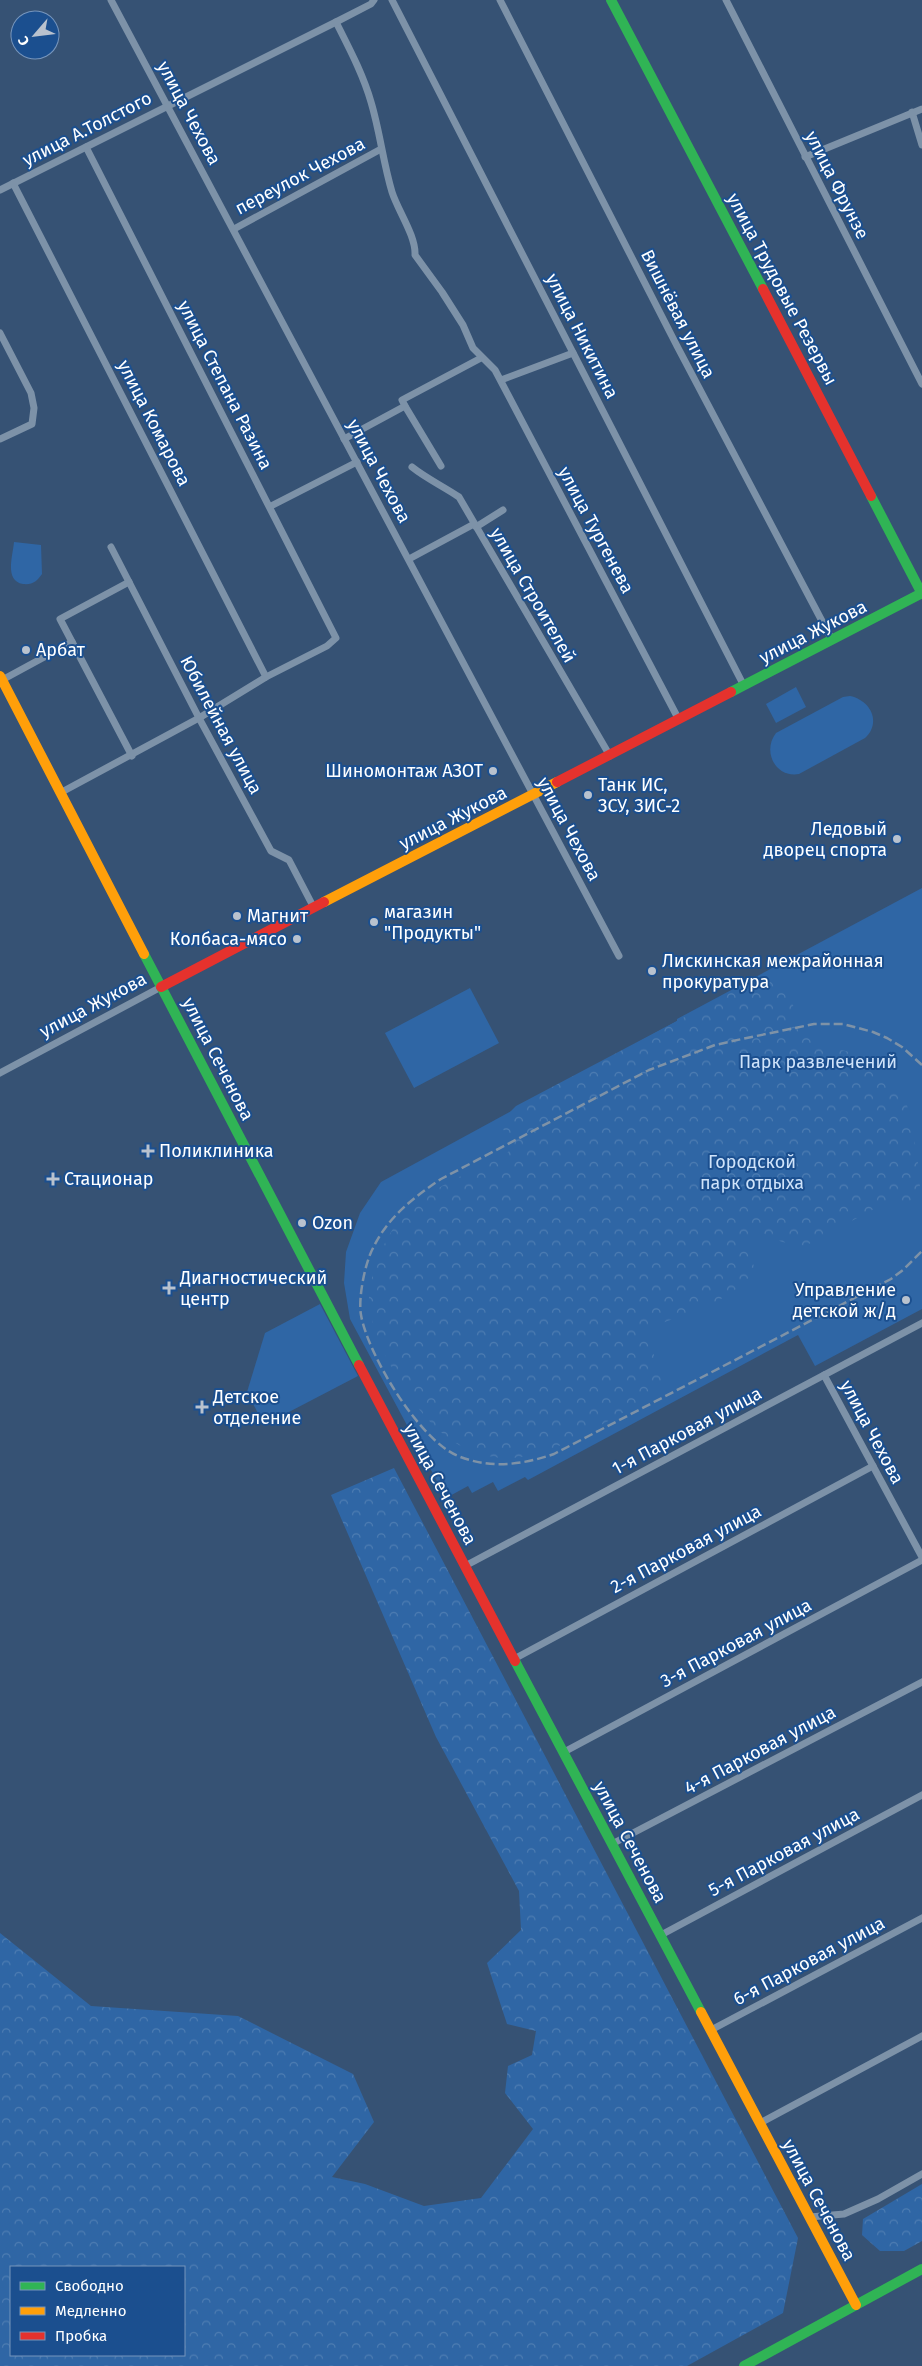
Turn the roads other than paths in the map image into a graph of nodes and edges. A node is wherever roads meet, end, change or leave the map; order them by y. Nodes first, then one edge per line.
1 (111, 0) edge
2 (374, 0) edge
3 (392, 0) edge
4 (500, 0) edge
5 (611, 0) edge
6 (726, 0) edge
7 (336, 22) junction
8 (168, 104) junction
9 (922, 109) edge
10 (912, 112) junction
11 (922, 145) edge
12 (86, 146) junction
13 (381, 149) junction
14 (806, 157) junction
15 (13, 183) junction
16 (0, 190) edge
17 (234, 229) junction
18 (0, 333) edge
19 (573, 353) junction
20 (481, 358) junction
21 (501, 380) junction
22 (922, 384) edge
23 (405, 406) junction
24 (0, 439) edge
25 (344, 439) junction
26 (357, 462) junction
27 (441, 466) dead end
28 (412, 467) dead end
29 (271, 506) junction
30 (504, 510) dead end
31 (475, 525) junction
32 (111, 546) dead end
33 (409, 559) junction
34 (129, 582) junction
35 (922, 594) edge
36 (832, 640) junction
37 (72, 642) junction
38 (266, 677) junction
39 (1, 678) edge
40 (744, 686) junction
41 (200, 718) junction
42 (679, 720) junction
43 (132, 756) junction
44 (610, 756) junction
45 (60, 793) junction
46 (534, 795) junction
47 (314, 908) junction
48 (619, 956) dead end
49 (162, 987) junction
50 (0, 1073) edge
51 (922, 1322) edge
52 (824, 1375) junction
53 (873, 1466) junction
54 (922, 1559) edge
55 (465, 1566) junction
56 (514, 1659) junction
57 (922, 1682) edge
58 (564, 1752) junction
59 (922, 1794) edge
60 (612, 1844) junction
61 (922, 1918) edge
62 (660, 1936) junction
63 (711, 2030) junction
64 (922, 2036) edge
65 (760, 2123) junction
66 (922, 2174) edge
67 (810, 2217) junction
68 (922, 2269) edge
69 (856, 2305) junction
70 (744, 2366) edge

1 - 8 street, улица Чехова
2 - 7 street, улица А.Толстого
3 - 19 street, улица Никитина
4 - 36 street, Вишнёвая улица
5 - 35 main road, улица Трудовые Резервы
6 - 14 street, улица Фрунзе
7 - 8 street, улица А.Толстого
7 - 13 street, переулок Чехова
8 - 12 street, улица А.Толстого
8 - 17 street, улица Чехова
9 - 10 street
10 - 11 street
10 - 14 street
12 - 15 street, улица А.Толстого
12 - 29 street, улица Степана Разина
13 - 17 street, переулок Чехова
13 - 20 street, переулок Чехова
14 - 22 street, улица Фрунзе
15 - 16 street, улица А.Толстого
15 - 38 street, улица Комарова
17 - 25 street, улица Чехова
18 - 24 street
19 - 21 street
19 - 40 street, улица Никитина
20 - 21 street, улица Тургенева
20 - 23 street
21 - 42 street, улица Тургенева
23 - 25 street
23 - 27 street
25 - 26 street, улица Чехова
26 - 29 street
26 - 33 street, улица Чехова
28 - 31 street, улица Строителей
29 - 38 street, улица Степана Разина
30 - 31 street
31 - 33 street
31 - 44 street, улица Строителей
32 - 34 street, Юбилейная улица
33 - 46 street, улица Чехова
34 - 37 street
34 - 41 street, Юбилейная улица
35 - 36 main road, улица Жукова
36 - 40 main road, улица Жукова
37 - 39 street
37 - 43 street
38 - 41 street
39 - 45 main road, улица Сеченова
40 - 42 main road, улица Жукова
41 - 43 street
41 - 47 street, Юбилейная улица
42 - 44 main road, улица Жукова
43 - 45 street
44 - 46 main road, улица Жукова
45 - 49 main road, улица Сеченова
46 - 47 main road, улица Жукова
46 - 48 street, улица Чехова
47 - 49 main road, улица Жукова
49 - 50 street, улица Жукова
49 - 55 main road, улица Сеченова
51 - 52 street, 1-я Парковая улица
52 - 53 street, улица Чехова
52 - 55 street, 1-я Парковая улица
53 - 54 street, улица Чехова
53 - 56 street, 2-я Парковая улица
54 - 58 street, 3-я Парковая улица
55 - 56 main road, улица Сеченова
56 - 58 main road, улица Сеченова
57 - 60 street, 4-я Парковая улица
58 - 60 main road, улица Сеченова
59 - 62 street, 5-я Парковая улица
60 - 62 main road, улица Сеченова
61 - 63 street, 6-я Парковая улица
62 - 63 main road, улица Сеченова
63 - 65 main road, улица Сеченова
64 - 65 street
65 - 67 main road, улица Сеченова
66 - 67 street
67 - 69 main road, улица Сеченова
68 - 69 main road
69 - 70 main road

